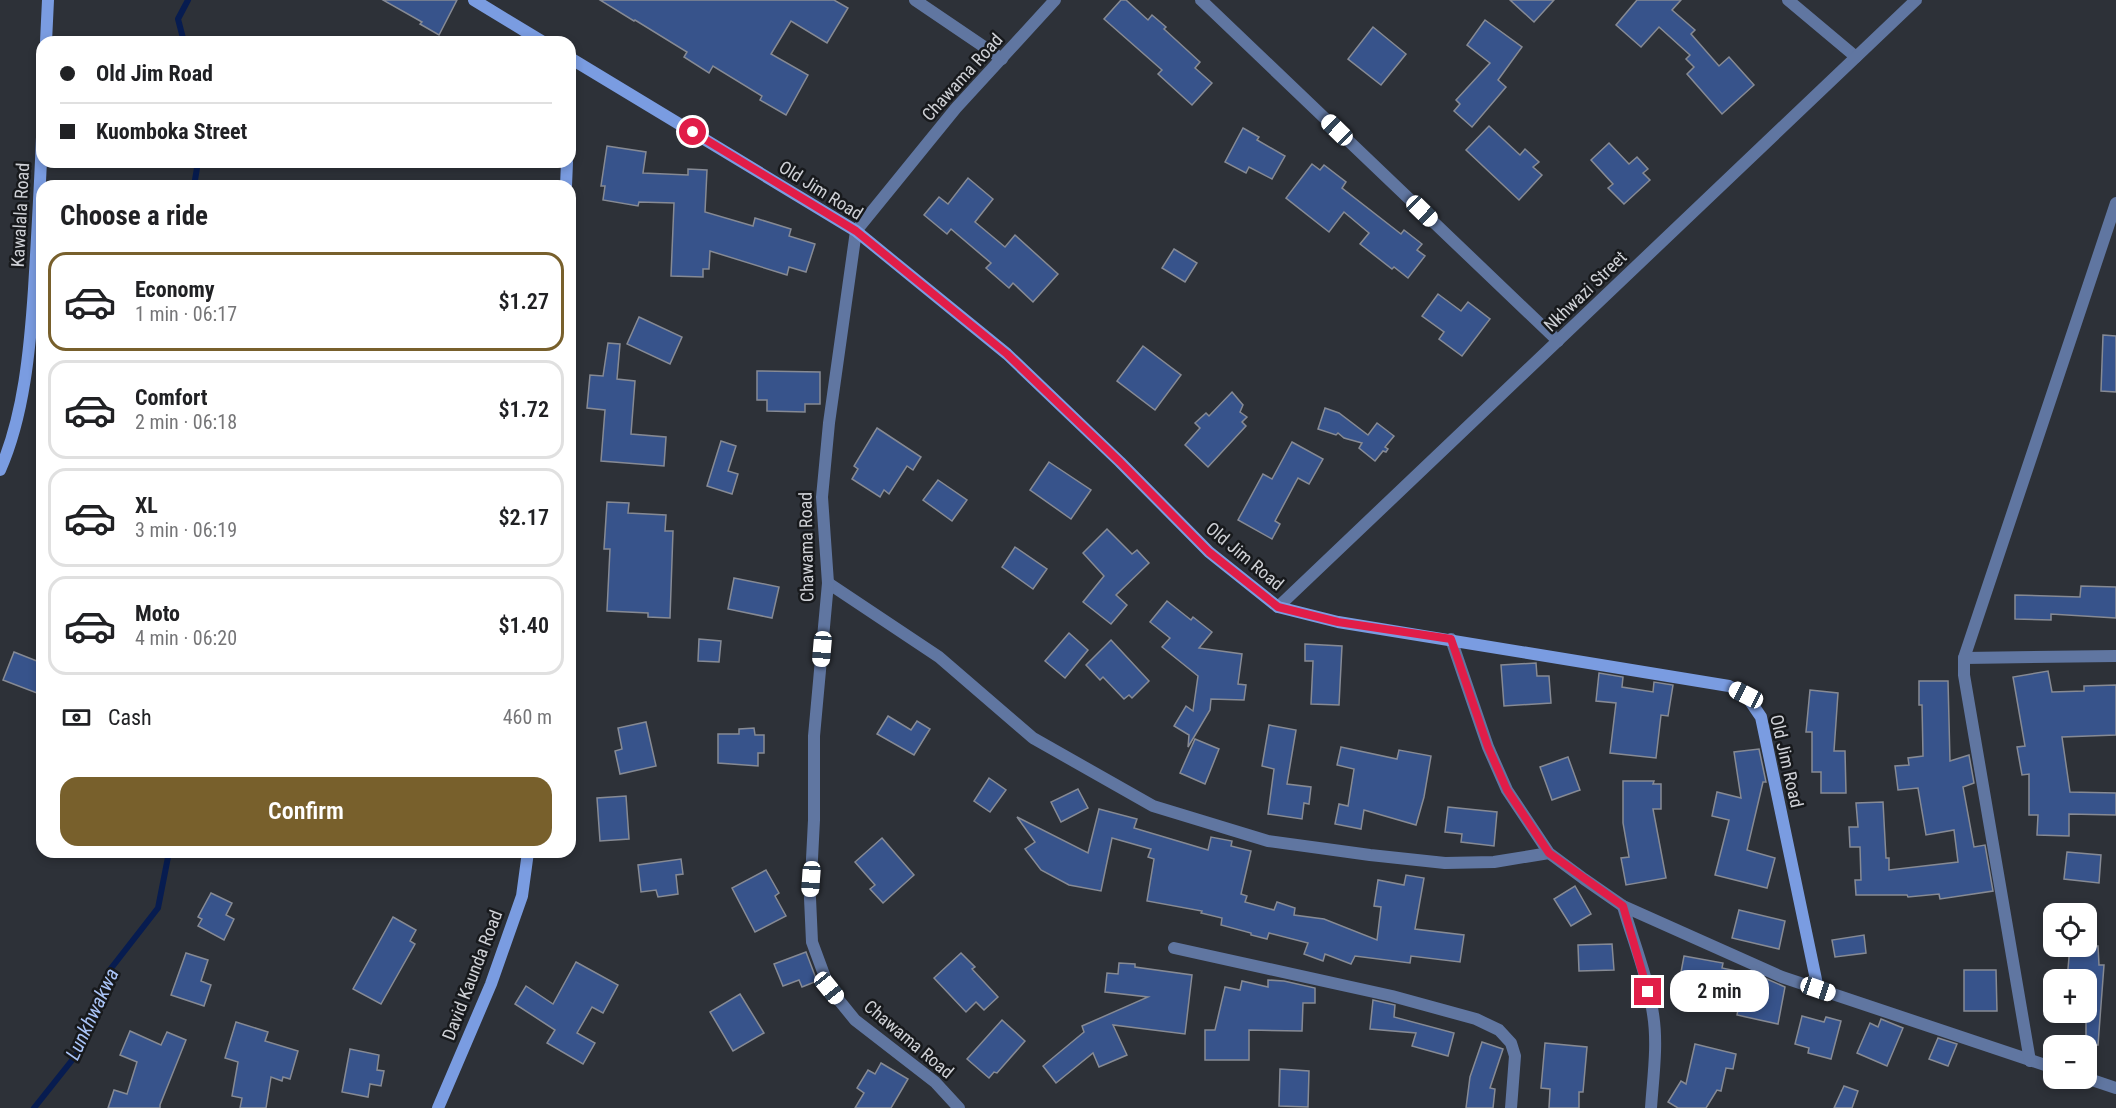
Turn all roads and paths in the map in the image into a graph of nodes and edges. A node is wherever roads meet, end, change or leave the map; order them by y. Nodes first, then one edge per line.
1 (48, 0) edge
2 (474, 0) edge
3 (915, 0) edge
4 (1055, 0) edge
5 (1201, 0) edge
6 (1788, 0) edge
7 (1916, 0) edge
8 (928, 3) edge
9 (46, 36) edge
10 (533, 36) edge
11 (1856, 57) junction
12 (1002, 59) junction
13 (576, 62) edge
14 (2116, 203) edge
15 (856, 231) junction
16 (36, 252) edge
17 (1558, 341) junction
18 (0, 470) edge
19 (828, 584) junction
20 (1278, 607) junction
21 (1451, 639) junction
22 (2116, 656) edge
23 (1964, 658) junction
24 (1549, 853) junction
25 (527, 858) edge
26 (1623, 906) junction
27 (1174, 948) dead end
28 (1818, 989) junction
29 (2030, 1061) junction
30 (2043, 1065) edge
31 (2097, 1082) edge
32 (2116, 1088) edge
33 (438, 1108) edge
34 (959, 1108) edge
35 (1511, 1108) edge
36 (1651, 1108) edge

1 - 9 street
2 - 10 street
3 - 8 street
4 - 12 street, Chawama Road
5 - 17 street
6 - 11 street
7 - 11 street, Nkhwazi Street
8 - 12 street
11 - 17 street, Nkhwazi Street
12 - 15 street, Chawama Road
13 - 15 street, Old Jim Road
14 - 23 street
15 - 19 street, Chawama Road
15 - 20 street, Old Jim Road
16 - 18 street, Kawalala Road
17 - 20 street, Nkhwazi Street
19 - 24 street
19 - 34 street, Chawama Road
20 - 21 street, Old Jim Road
21 - 24 street
21 - 28 street, Old Jim Road
22 - 23 street
23 - 29 street
24 - 26 street
25 - 33 street, David Kaunda Road
26 - 28 street
26 - 36 street
27 - 35 street
28 - 29 street
29 - 30 street
31 - 32 street

